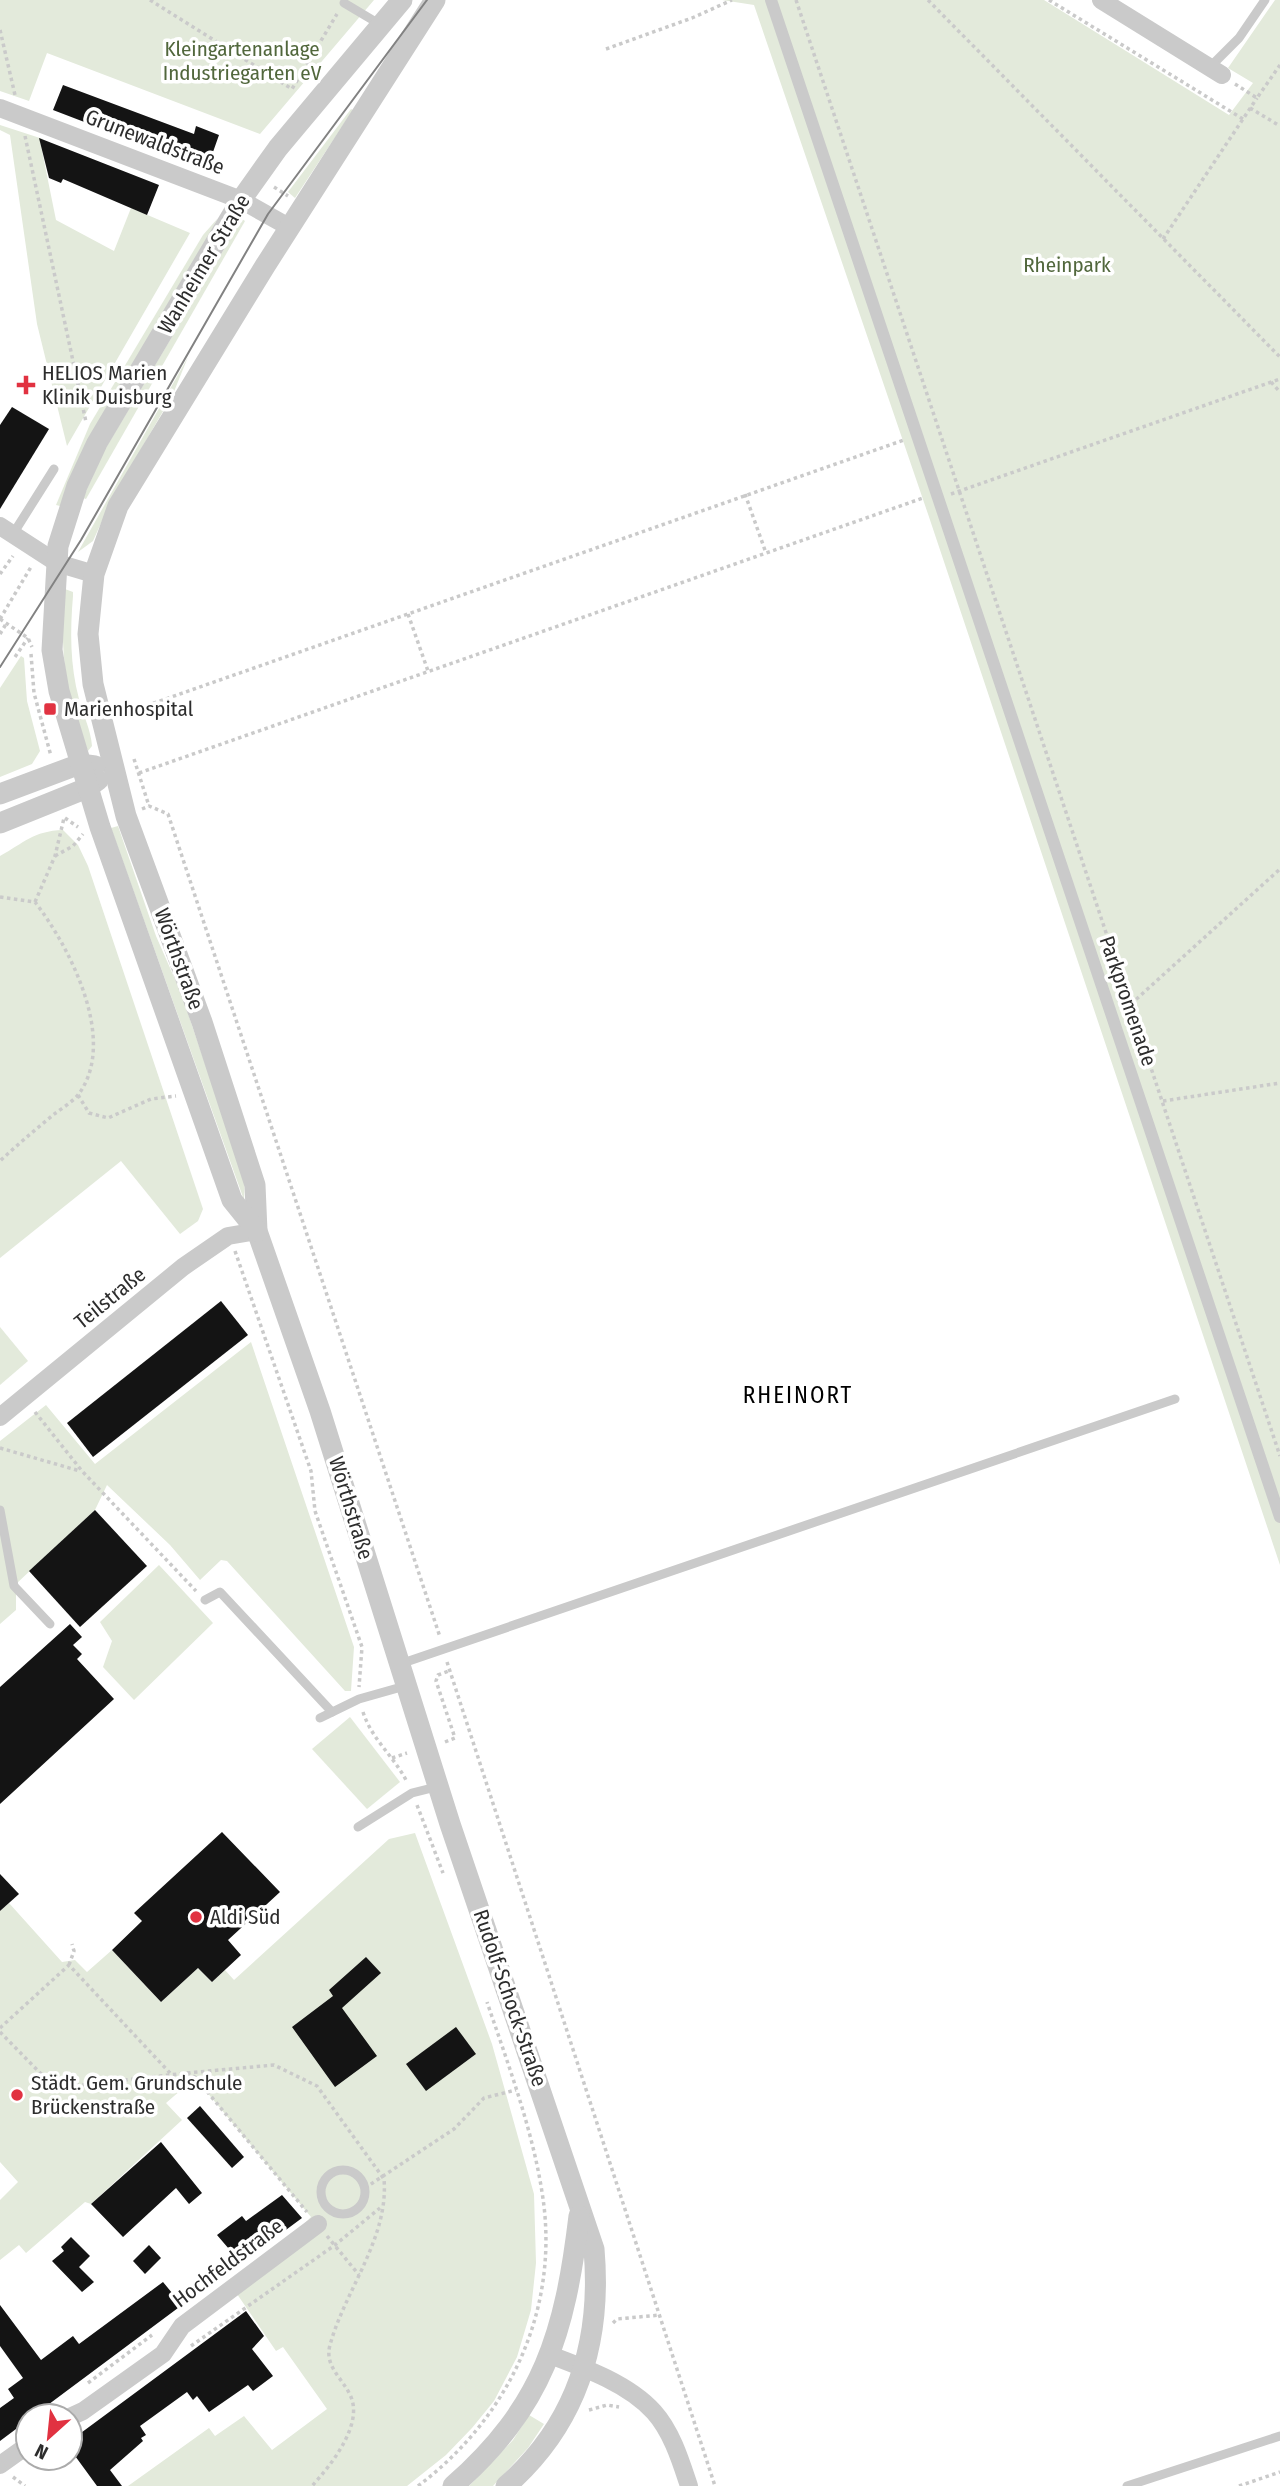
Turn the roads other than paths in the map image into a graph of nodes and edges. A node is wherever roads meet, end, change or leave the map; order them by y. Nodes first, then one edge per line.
1 (402, 0) edge
2 (435, 0) edge
3 (771, 0) edge
4 (1101, 0) edge
5 (1265, 0) edge
6 (344, 3) road end
7 (383, 26) junction
8 (1216, 71) joint
9 (0, 108) edge
10 (242, 200) junction
11 (289, 227) junction
12 (54, 469) dead end
13 (6, 530) edge
14 (48, 557) junction
15 (93, 574) junction
16 (80, 764) junction
17 (114, 769) junction
18 (87, 788) junction
19 (0, 794) edge
20 (0, 823) edge
21 (257, 1231) junction
22 (1175, 1399) dead end
23 (0, 1417) edge
24 (0, 1510) edge
25 (1280, 1517) edge
26 (205, 1600) road end
27 (50, 1625) dead end
28 (400, 1664) junction
29 (407, 1685) junction
30 (332, 1712) junction
31 (320, 1718) dead end
32 (439, 1786) junction
33 (358, 1827) dead end
34 (333, 2211) junction
35 (580, 2211) junction
36 (318, 2224) joint
37 (550, 2354) junction
38 (584, 2368) junction
39 (84, 2411) edge
40 (1280, 2436) edge
41 (453, 2486) edge
42 (506, 2486) edge
43 (690, 2486) edge
44 (1126, 2486) edge

1 - 7 street, Wanheimer Straße
2 - 11 street
3 - 25 street, Parkpromenade
4 - 8 street
5 - 8 lane
6 - 7 lane
7 - 10 street, Wanheimer Straße
9 - 10 street, Grunewaldstraße
10 - 11 street, Grunewaldstraße
10 - 14 street, Wanheimer Straße
11 - 15 street
12 - 13 lane
13 - 14 street
14 - 15 street
14 - 16 street, Wanheimer Straße
15 - 17 street
16 - 17 street
16 - 18 street, Wanheimer Straße
16 - 19 street
17 - 18 street
17 - 21 street, Wörthstraße
18 - 20 street
18 - 21 street, Wörthstraße
21 - 23 street, Teilstraße
21 - 28 street, Wörthstraße
22 - 28 lane
24 - 27 lane
26 - 30 lane
28 - 29 street, Wörthstraße
29 - 30 lane
29 - 32 street, Wörthstraße
30 - 31 lane
32 - 33 lane
32 - 35 street, Rudolf-Schock-Straße
34 - 34 lane
34 - 36 lane
35 - 37 street, Rudolf-Schock-Straße
35 - 38 street, Rudolf-Schock-Straße
36 - 39 street, Hochfeldstraße
37 - 38 street
37 - 41 street, Rudolf-Schock-Straße
38 - 42 street, Rudolf-Schock-Straße
38 - 43 street
40 - 44 lane

